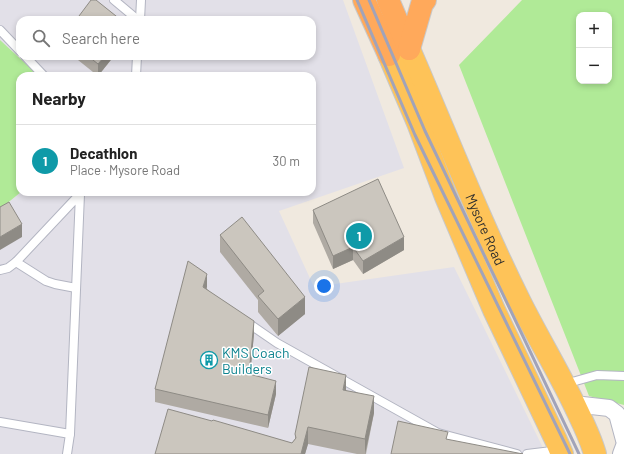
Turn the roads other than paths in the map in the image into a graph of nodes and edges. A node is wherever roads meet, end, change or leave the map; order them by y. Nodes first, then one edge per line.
1 (114, 0) edge
2 (141, 0) edge
3 (364, 0) edge
4 (388, 0) edge
5 (425, 0) edge
6 (134, 16) edge
7 (139, 16) edge
8 (0, 30) edge
9 (16, 47) edge
10 (399, 52) junction
11 (29, 60) edge
12 (137, 60) edge
13 (40, 72) edge
14 (136, 72) edge
15 (77, 196) edge
16 (80, 196) edge
17 (16, 262) junction
18 (0, 270) edge
19 (76, 288) junction
20 (241, 319) edge
21 (624, 376) edge
22 (564, 384) junction
23 (574, 404) junction
24 (0, 422) edge
25 (70, 434) junction
26 (624, 440) edge
27 (593, 446) edge
28 (624, 446) edge
29 (559, 448) edge
30 (67, 454) edge
31 (517, 454) edge
32 (527, 454) edge
33 (621, 454) edge

1 - 6 lane
2 - 7 lane
3 - 10 highway, Mysore Road
4 - 10 highway, Mysore Road
5 - 10 highway
8 - 9 lane
10 - 22 highway, Mysore Road
10 - 29 highway, Mysore Road
11 - 13 lane
12 - 14 lane
15 - 17 lane
16 - 19 lane
17 - 18 lane
17 - 19 lane
19 - 25 lane
20 - 31 lane
21 - 22 lane
22 - 23 highway, Mysore Road
23 - 26 street
23 - 27 highway, Mysore Road
24 - 25 lane
25 - 30 lane
27 - 29 highway
28 - 33 street
29 - 32 lane

